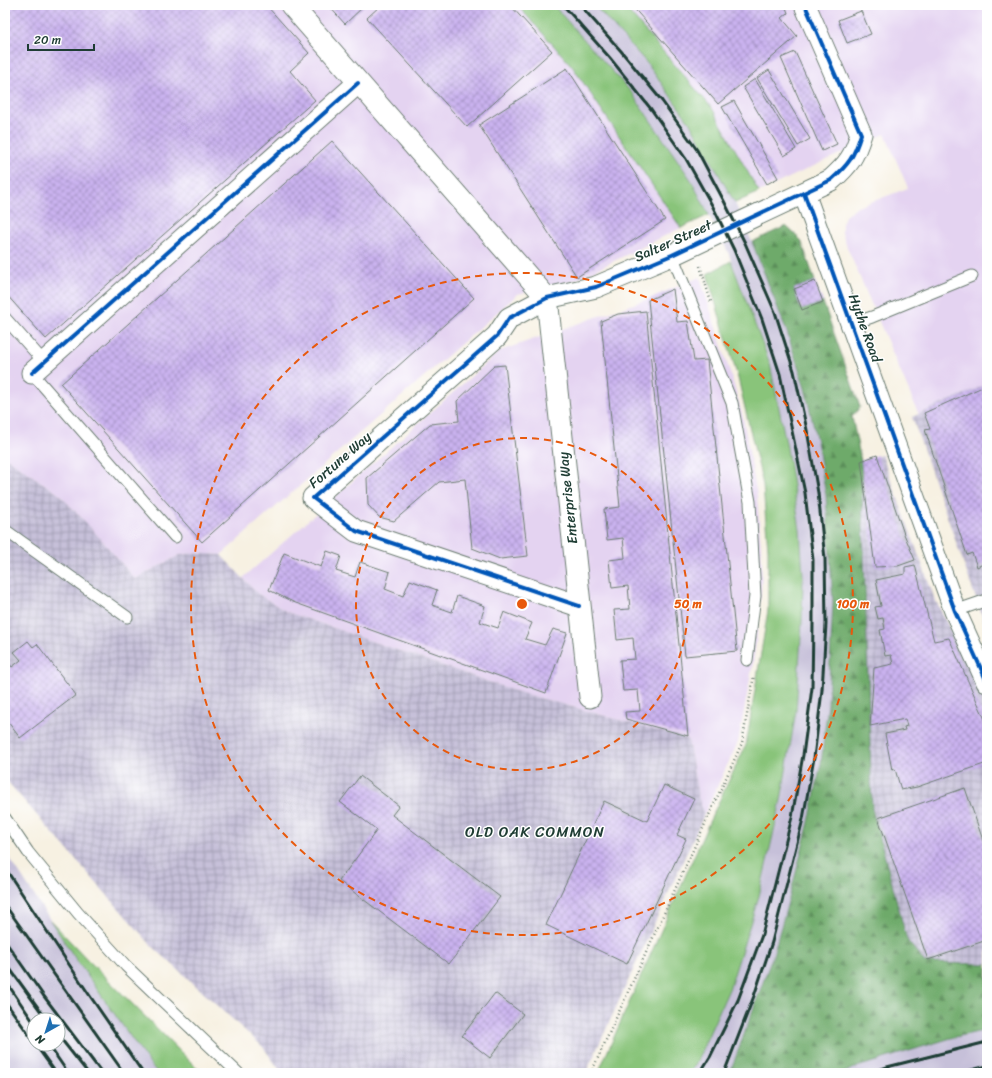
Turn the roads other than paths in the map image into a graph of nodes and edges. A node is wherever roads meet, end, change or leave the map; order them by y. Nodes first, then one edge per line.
1 (291, 5) edge
2 (805, 5) edge
3 (358, 83) junction
4 (804, 193) junction
5 (672, 255) junction
6 (972, 276) dead end
7 (547, 298) junction
8 (5, 318) edge
9 (851, 324) junction
10 (38, 368) junction
11 (5, 530) edge
12 (175, 537) dead end
13 (987, 600) edge
14 (579, 606) junction
15 (955, 611) junction
16 (127, 617) dead end
17 (747, 660) dead end
18 (987, 682) edge
19 (590, 697) dead end
20 (5, 818) edge
21 (238, 1073) edge

1 - 3 street
2 - 4 street
3 - 7 street
3 - 10 street
4 - 5 street, Salter Street
4 - 9 street, Hythe Road
5 - 7 street, Salter Street
5 - 17 lane
6 - 9 lane
7 - 14 street, Enterprise Way
7 - 14 street, Fortune Way
8 - 10 lane
9 - 15 street, Hythe Road
10 - 12 lane
11 - 16 lane
13 - 15 lane
14 - 19 street, Enterprise Way
15 - 18 street, Hythe Road
20 - 21 lane

